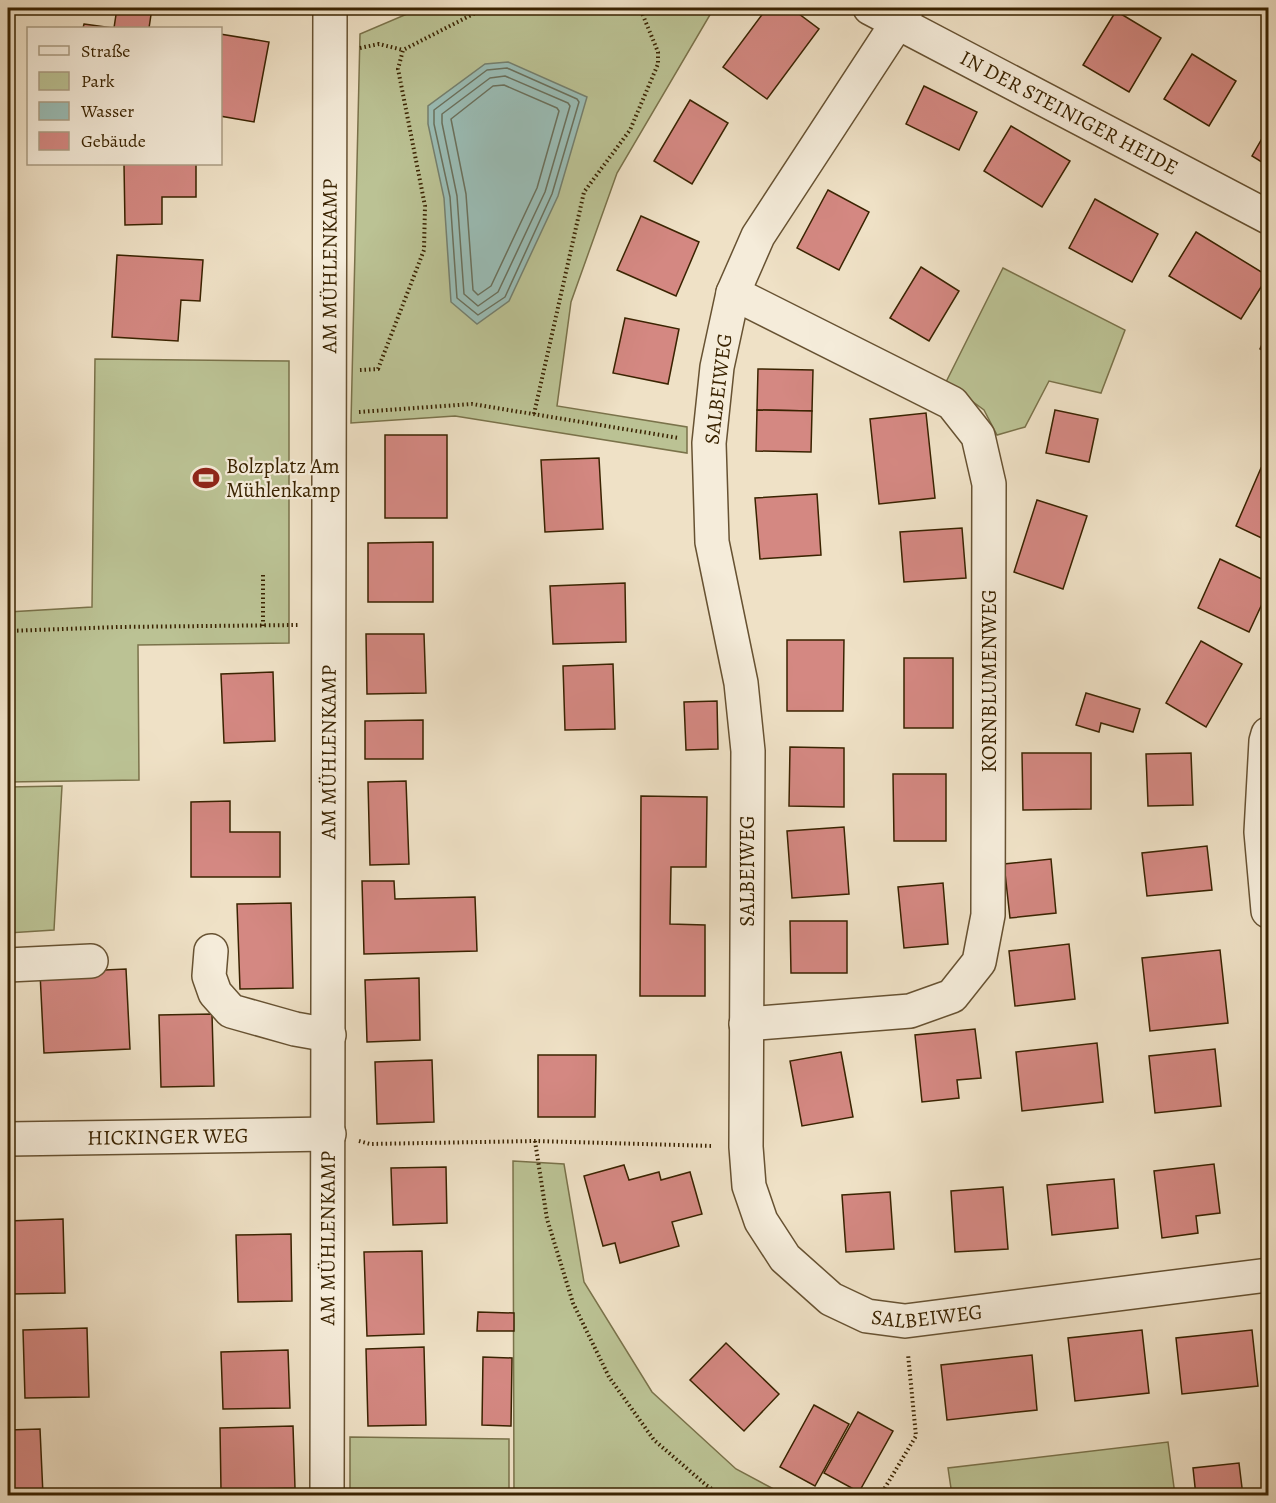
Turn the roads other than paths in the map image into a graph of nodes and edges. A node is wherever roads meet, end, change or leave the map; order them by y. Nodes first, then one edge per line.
1 (326, 9) edge
2 (892, 12) edge
3 (1269, 217) edge
4 (733, 293) junction
5 (1269, 734) edge
6 (1269, 911) edge
7 (211, 951) dead end
8 (92, 961) dead end
9 (8, 965) edge
10 (746, 1024) junction
11 (329, 1035) junction
12 (329, 1134) junction
13 (8, 1139) edge
14 (1269, 1275) edge
15 (327, 1496) edge

1 - 11 street, AM MÜHLENKAMP
2 - 3 street, IN DER STEINIGER HEIDE
2 - 4 street, SALBEIWEG
4 - 10 street, SALBEIWEG
4 - 10 street, KORNBLUMENWEG
5 - 6 street
7 - 11 street
8 - 9 street
10 - 14 street, SALBEIWEG
11 - 12 street, AM MÜHLENKAMP
12 - 13 street, HICKINGER WEG
12 - 15 street, AM MÜHLENKAMP

